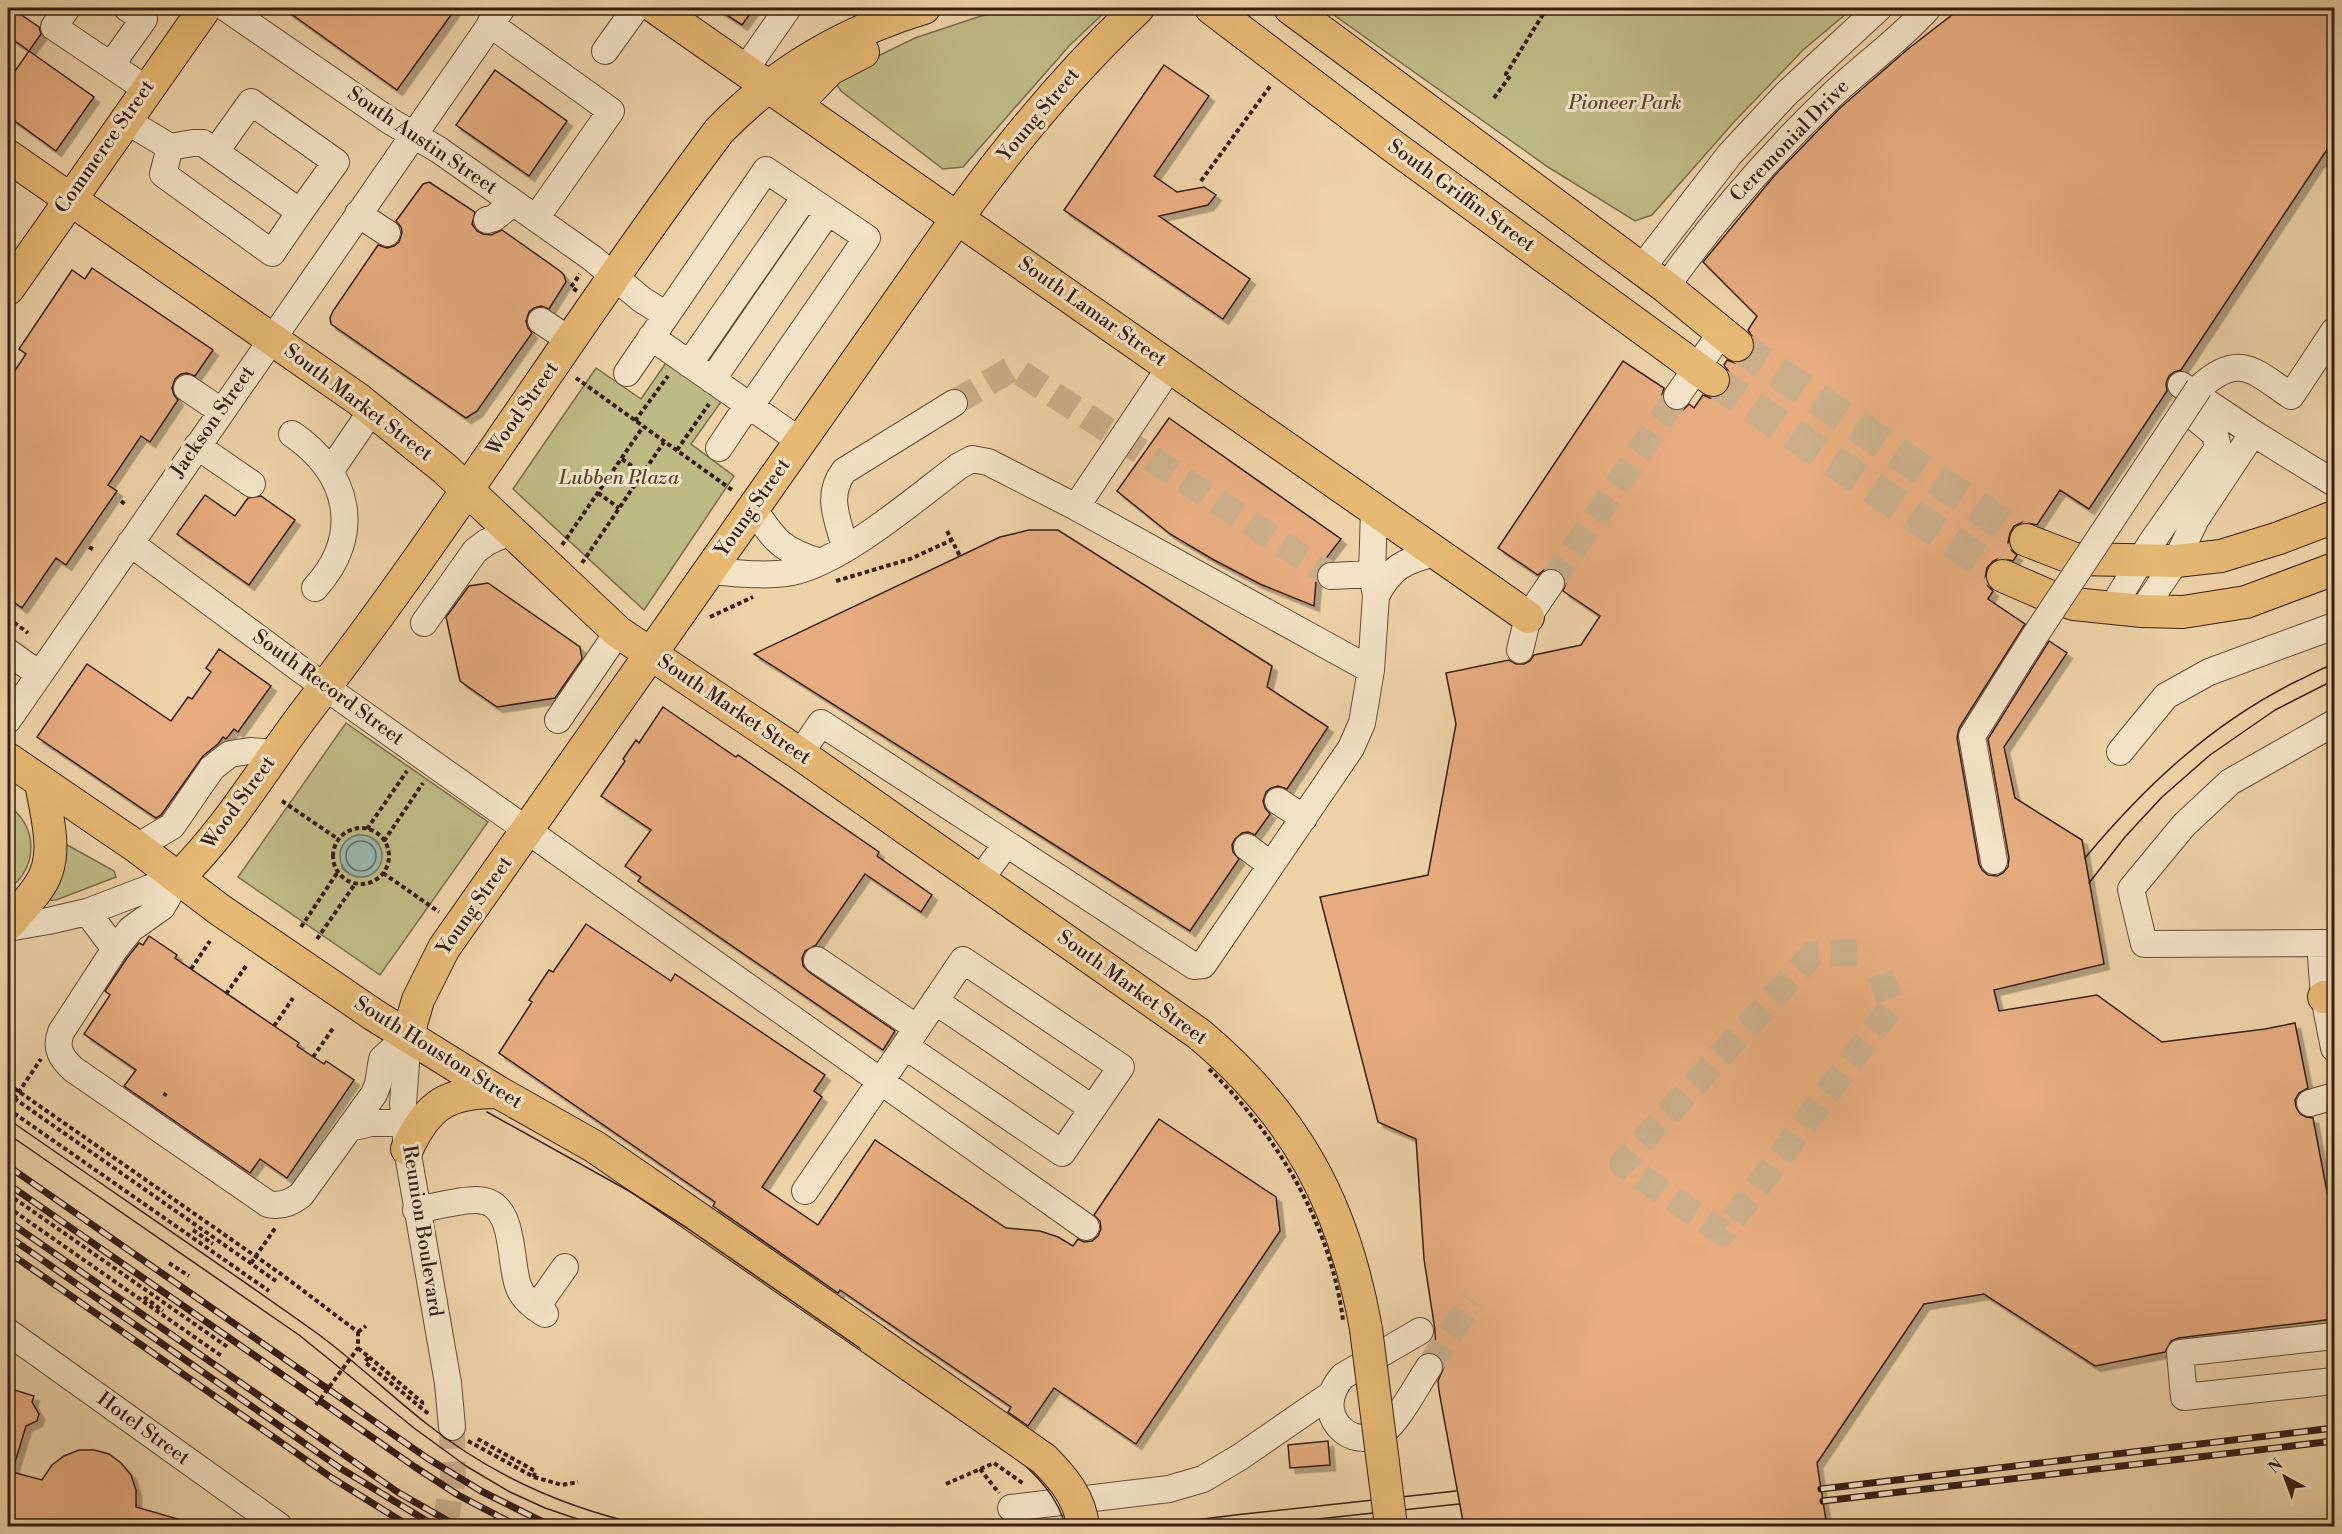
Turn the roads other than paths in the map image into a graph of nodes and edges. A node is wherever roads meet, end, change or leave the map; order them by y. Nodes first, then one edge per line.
1 (65, 8) edge
2 (127, 8) edge
3 (205, 8) edge
4 (226, 8) edge
5 (636, 8) edge
6 (656, 8) edge
7 (788, 8) edge
8 (924, 8) edge
9 (934, 8) edge
10 (1138, 8) edge
11 (1211, 8) edge
12 (1290, 8) edge
13 (1879, 8) edge
14 (1928, 8) edge
15 (496, 16) edge
16 (605, 51) dead end
17 (111, 65) junction
18 (757, 78) junction
19 (146, 89) junction
20 (795, 105) junction
21 (125, 120) junction
22 (413, 135) junction
23 (170, 147) junction
24 (216, 151) junction
25 (8, 156) edge
26 (1517, 175) junction
27 (805, 197) junction
28 (69, 199) junction
29 (513, 203) junction
30 (300, 212) junction
31 (827, 213) junction
32 (358, 214) junction
33 (958, 217) junction
34 (1490, 217) junction
35 (536, 218) junction
36 (487, 220) dead end
37 (387, 234) dead end
38 (1641, 268) junction
39 (616, 276) junction
40 (1666, 287) junction
41 (8, 289) edge
42 (1595, 294) junction
43 (666, 315) junction
44 (541, 321) dead end
45 (2334, 331) edge
46 (651, 337) junction
47 (272, 338) junction
48 (1729, 339) joint
49 (571, 341) junction
50 (685, 361) junction
51 (1170, 367) junction
52 (627, 373) dead end
53 (1705, 374) junction
54 (716, 383) junction
55 (2190, 387) junction
56 (187, 388) dead end
57 (1677, 396) tunnel mouth
58 (954, 403) tunnel mouth
59 (365, 404) junction
60 (749, 406) junction
61 (221, 411) junction
62 (2199, 421) dead end
63 (2253, 433) junction
64 (292, 434) dead end
65 (800, 441) junction
66 (197, 446) junction
67 (719, 448) dead end
68 (325, 464) junction
69 (2334, 483) edge
70 (252, 484) dead end
71 (467, 489) junction
72 (743, 499) junction
73 (1076, 507) junction
74 (1374, 511) junction
75 (2334, 517) edge
76 (512, 531) junction
77 (2026, 540) tunnel mouth
78 (129, 543) junction
79 (845, 547) junction
80 (1435, 553) junction
81 (2140, 561) junction
82 (2176, 561) junction
83 (820, 562) junction
84 (2334, 569) edge
85 (710, 572) junction
86 (1332, 576) tunnel mouth
87 (2003, 576) tunnel mouth
88 (1551, 583) tunnel mouth
89 (1374, 585) junction
90 (315, 588) dead end
91 (2112, 608) junction
92 (2142, 611) junction
93 (1528, 617) junction
94 (424, 623) dead end
95 (2334, 626) edge
96 (618, 632) junction
97 (1520, 650) dead end
98 (8, 652) edge
99 (651, 654) junction
100 (1371, 670) junction
101 (24, 682) edge
102 (326, 687) junction
103 (8, 720) edge
104 (558, 720) dead end
105 (2334, 723) edge
106 (2120, 752) dead end
107 (276, 753) junction
108 (800, 754) junction
109 (8, 759) edge
110 (41, 782) junction
111 (1278, 801) dead end
112 (1304, 818) junction
113 (528, 831) junction
114 (1006, 844) junction
115 (137, 847) junction
116 (1247, 847) dead end
117 (1994, 861) dead end
118 (1272, 865) junction
119 (179, 877) junction
120 (980, 880) junction
121 (87, 912) junction
122 (8, 926) edge
123 (2327, 943) edge
124 (115, 949) junction
125 (817, 960) dead end
126 (2329, 997) edge
127 (935, 1001) junction
128 (408, 1035) junction
129 (911, 1037) junction
130 (2334, 1048) edge
131 (881, 1080) junction
132 (498, 1092) junction
133 (1092, 1108) junction
134 (350, 1128) junction
135 (406, 1136) junction
136 (805, 1191) dead end
137 (416, 1210) junction
138 (1086, 1227) dead end
139 (565, 1267) dead end
140 (1420, 1331) dead end
141 (8, 1332) edge
142 (2334, 1336) edge
143 (1429, 1366) tunnel mouth
144 (2334, 1381) edge
145 (1330, 1395) junction
146 (452, 1426) tunnel mouth
147 (1011, 1508) road end
148 (279, 1527) edge
149 (1083, 1527) edge
150 (1391, 1527) edge

1 - 17 street
2 - 17 street
3 - 19 main road, Commerce Street
4 - 22 street, South Austin Street
5 - 16 street
6 - 18 main road, South Lamar Street
7 - 18 street
8 - 18 main road, Wood Street
9 - 20 main road
10 - 33 main road, Young Street
11 - 34 main road, South Griffin Street
12 - 26 main road
13 - 38 street, Ceremonial Drive
14 - 40 street, Ceremonial Drive
15 - 22 street, Jackson Street
15 - 35 street
17 - 19 street
18 - 20 main road, South Lamar Street
18 - 39 main road, Wood Street
19 - 21 main road, Commerce Street
20 - 33 main road, South Lamar Street
21 - 23 street
21 - 28 main road, Commerce Street
22 - 29 street, South Austin Street
22 - 32 street, Jackson Street
23 - 24 street
23 - 30 street
24 - 30 street
24 - 30 street
25 - 28 main road, South Market Street
26 - 34 main road
26 - 38 main road
27 - 31 street
27 - 43 street
27 - 50 street
28 - 41 main road, Commerce Street
28 - 47 main road, South Market Street
29 - 35 street, South Austin Street
29 - 36 street
31 - 54 street
31 - 60 street
32 - 37 street
32 - 47 street, Jackson Street
33 - 51 main road, South Lamar Street
33 - 65 main road, Young Street
34 - 42 main road, South Griffin Street
35 - 39 street, South Austin Street
38 - 40 main road
39 - 43 street, South Austin Street
39 - 49 main road, Wood Street
40 - 42 main road
40 - 48 main road
42 - 53 main road, South Griffin Street
43 - 46 street
44 - 49 street
45 - 55 street
46 - 50 street
46 - 52 street
47 - 59 main road, South Market Street
47 - 61 street, Jackson Street
48 - 53 street
49 - 71 main road, Wood Street
50 - 54 street
51 - 73 street
51 - 74 main road, South Lamar Street
53 - 57 street
54 - 60 street
55 - 63 street
55 - 117 street, bridge
56 - 61 street
58 - 79 street
59 - 68 street
59 - 71 main road, South Market Street
60 - 65 street
60 - 67 street
61 - 66 street, Jackson Street
62 - 81 street
63 - 69 street
63 - 82 street
64 - 68 street
65 - 72 main road, Young Street
66 - 70 street
66 - 78 street, Jackson Street
68 - 90 street
71 - 76 main road, South Market Street
71 - 102 main road, Wood Street
72 - 83 street
72 - 85 main road, Young Street
73 - 79 street
73 - 100 street
74 - 80 main road, South Lamar Street
74 - 89 street
75 - 82 main road
76 - 94 street
76 - 96 main road, South Market Street
77 - 81 main road
78 - 101 street, Jackson Street
78 - 102 street, South Record Street
79 - 83 street
80 - 89 street
80 - 93 main road, South Lamar Street
81 - 82 main road
81 - 91 street
82 - 92 street
83 - 85 street
84 - 92 main road
85 - 99 main road, Young Street
86 - 89 street
87 - 91 main road
88 - 93 street
89 - 100 street
91 - 92 main road
93 - 97 street
95 - 106 street
96 - 99 main road, South Market Street
96 - 104 street
98 - 101 street
99 - 108 main road, South Market Street
99 - 113 main road, Young Street
100 - 112 street
101 - 103 street, Jackson Street
102 - 107 main road, Wood Street
102 - 113 street, South Record Street
105 - 123 street
107 - 115 street
107 - 119 main road, Wood Street
108 - 114 street
108 - 120 main road, South Market Street
109 - 110 main road, South Houston Street
110 - 115 main road, South Houston Street
110 - 122 main road
111 - 112 street
112 - 118 street
113 - 128 main road, Young Street
113 - 131 street, South Record Street
114 - 118 street
114 - 120 street
115 - 119 main road, South Houston Street
116 - 118 street
119 - 121 street
119 - 124 street
119 - 128 main road, South Houston Street
120 - 150 main road, South Market Street, bridge
121 - 122 street
121 - 124 street
123 - 126 street
124 - 134 street
125 - 129 street
126 - 130 street
127 - 129 street
127 - 133 street
127 - 133 street
128 - 132 main road, South Houston Street
128 - 134 street
128 - 135 street, Reunion Boulevard
129 - 131 street
129 - 133 street
131 - 136 street
131 - 138 street, South Record Street
132 - 135 main road
132 - 149 main road, South Houston Street, bridge
134 - 135 street
135 - 137 street, Reunion Boulevard
137 - 139 street
137 - 146 street, Reunion Boulevard
140 - 145 street
141 - 148 street, Hotel Street
142 - 144 street
143 - 145 street
145 - 147 street

